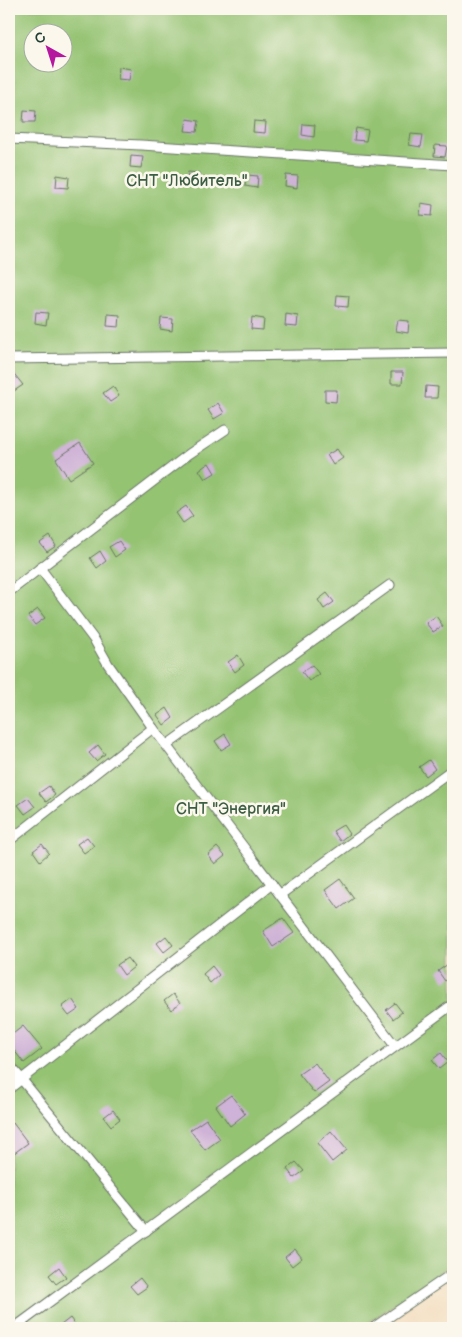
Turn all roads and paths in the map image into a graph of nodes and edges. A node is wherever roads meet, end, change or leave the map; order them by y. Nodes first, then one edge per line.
1 (9, 139) edge
2 (453, 166) edge
3 (453, 353) edge
4 (9, 359) edge
5 (225, 430) dead end
6 (40, 568) junction
7 (390, 585) dead end
8 (9, 592) edge
9 (154, 728) junction
10 (167, 746) junction
11 (453, 769) edge
12 (9, 841) edge
13 (272, 884) junction
14 (281, 894) junction
15 (453, 1004) edge
16 (395, 1046) junction
17 (9, 1064) edge
18 (22, 1079) junction
19 (9, 1089) edge
20 (146, 1231) junction
21 (453, 1273) edge
22 (14, 1328) edge
23 (373, 1328) edge

1 - 2 lane
3 - 4 lane
5 - 6 lane
6 - 8 lane
6 - 9 lane
7 - 10 lane
9 - 10 lane
9 - 12 lane
10 - 13 lane
11 - 14 lane
13 - 14 lane
13 - 18 lane
14 - 16 lane
15 - 16 lane
16 - 20 lane
17 - 18 lane
18 - 19 lane
18 - 20 lane
20 - 22 lane
21 - 23 lane

